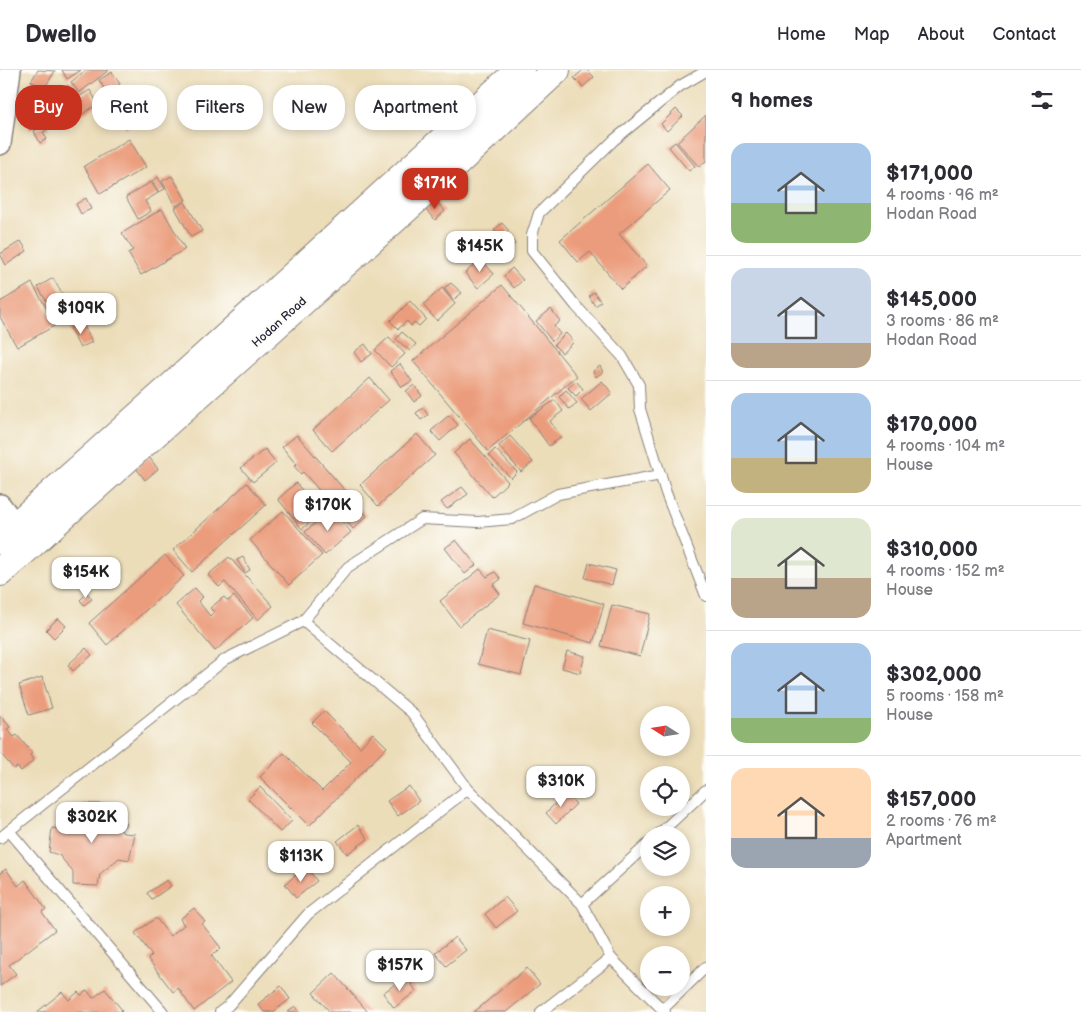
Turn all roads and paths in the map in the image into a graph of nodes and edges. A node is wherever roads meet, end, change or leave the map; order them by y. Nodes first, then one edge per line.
1 (10, 70) edge
2 (520, 70) edge
3 (556, 70) edge
4 (706, 71) edge
5 (0, 144) edge
6 (661, 475) junction
7 (5, 523) edge
8 (0, 572) edge
9 (706, 596) edge
10 (303, 621) junction
11 (468, 789) junction
12 (706, 790) edge
13 (668, 826) edge
14 (10, 832) junction
15 (0, 838) edge
16 (640, 851) edge
17 (582, 904) junction
18 (612, 958) junction
19 (706, 967) edge
20 (664, 1011) edge
21 (164, 1012) edge
22 (220, 1012) edge
23 (541, 1012) edge

1 - 5 street
2 - 7 main road, Hodan Road
3 - 8 main road, Hodan Road
4 - 6 lane
6 - 9 lane
6 - 10 lane
10 - 11 lane
10 - 14 lane
11 - 17 lane
11 - 22 lane
12 - 13 lane
14 - 15 lane
14 - 21 lane
16 - 17 lane
17 - 18 lane
18 - 20 lane
18 - 23 lane
19 - 20 lane

